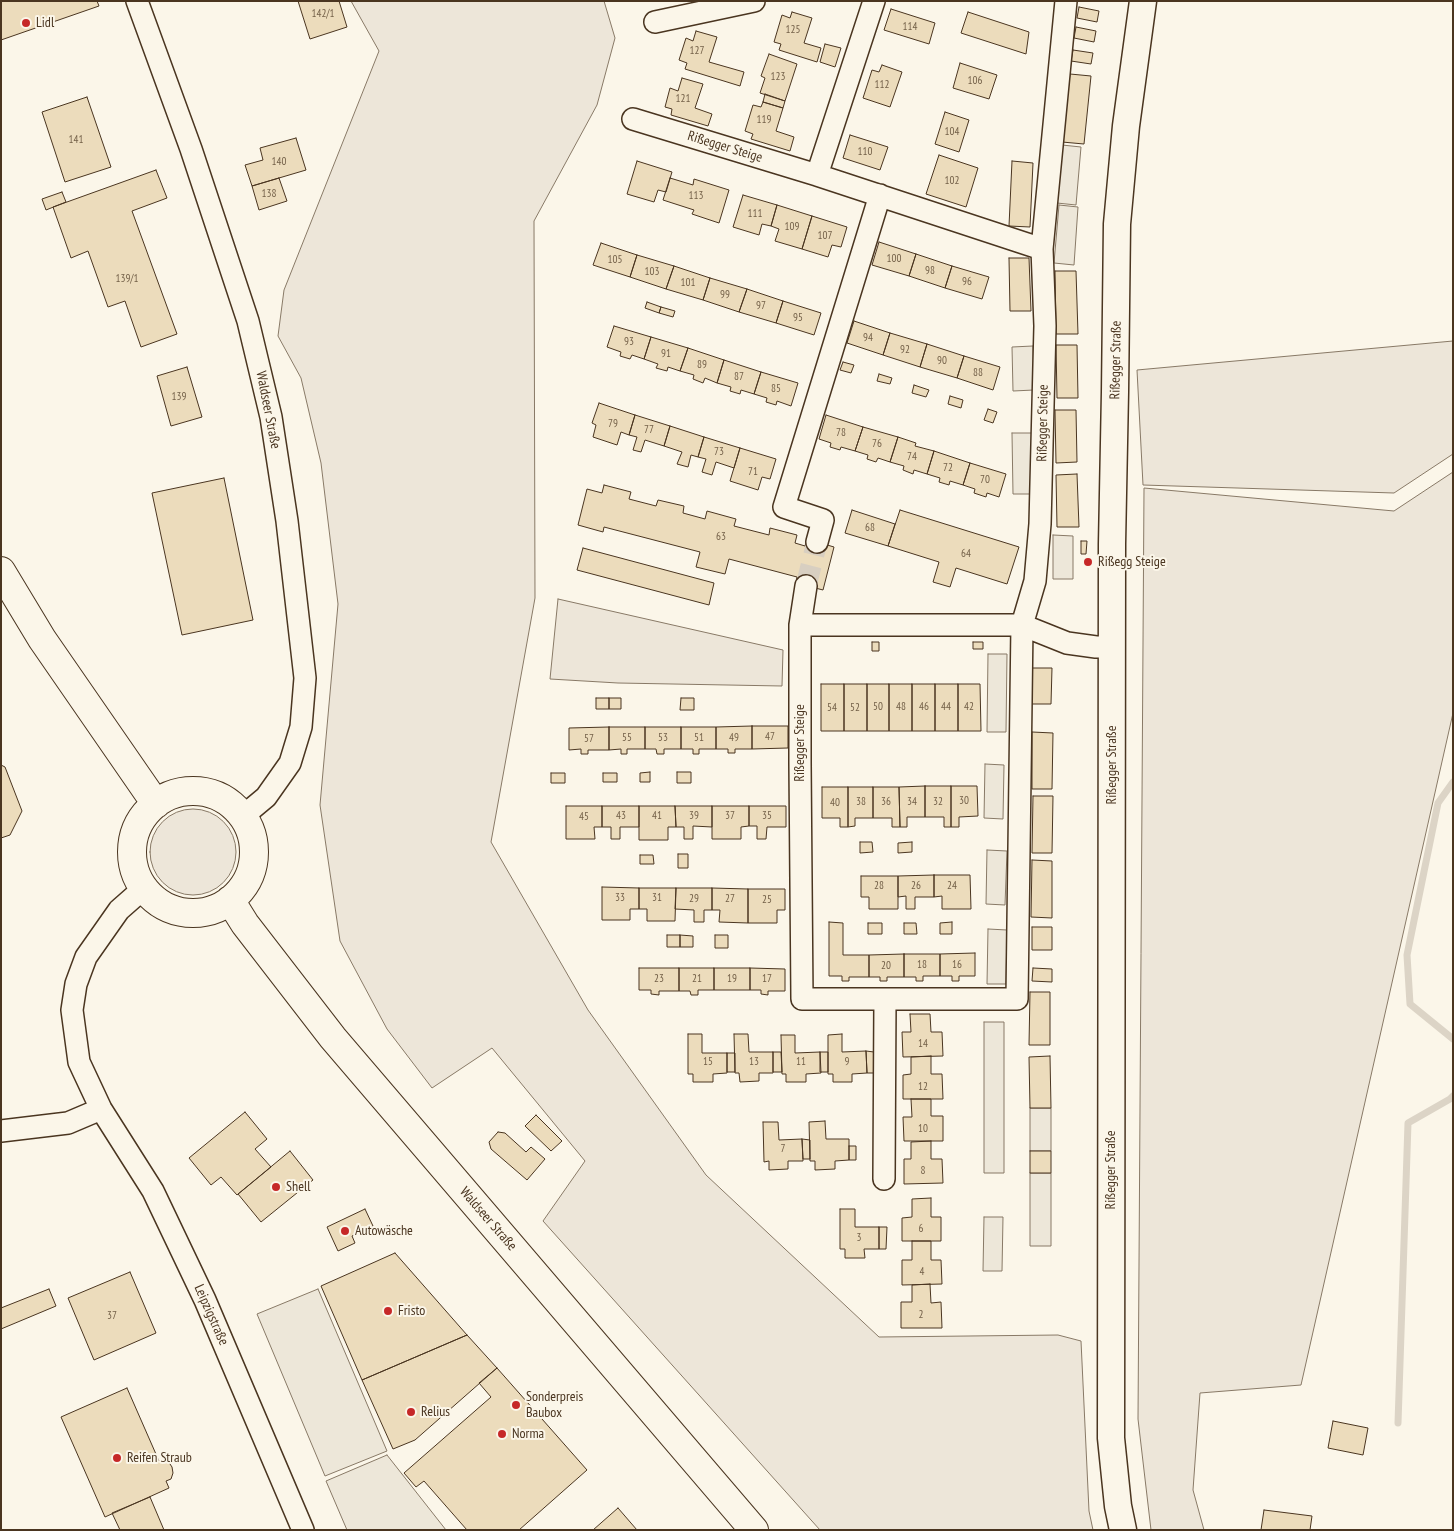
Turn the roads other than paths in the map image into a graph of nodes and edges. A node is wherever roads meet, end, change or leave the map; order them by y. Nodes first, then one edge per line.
1 (137, 1) edge
2 (754, 1) edge
3 (874, 1) edge
4 (1066, 1) edge
5 (1143, 1) edge
6 (655, 22) dead end
7 (633, 119) dead end
8 (817, 174) junction
9 (880, 194) junction
10 (1042, 249) junction
11 (817, 542) tunnel mouth
12 (1, 571) edge
13 (806, 586) tunnel mouth
14 (800, 625) junction
15 (1022, 625) junction
16 (1112, 647) junction
17 (156, 804) junction
18 (242, 817) junction
19 (144, 888) junction
20 (230, 900) junction
21 (885, 999) junction
22 (101, 1108) junction
23 (1, 1131) edge
24 (884, 1179) dead end
25 (303, 1530) edge
26 (754, 1530) edge
27 (1123, 1530) edge

1 - 18 street, Waldseer Straße
2 - 6 street
3 - 8 street
4 - 10 street, Rißegger Steige
5 - 16 street, Rißegger Straße
7 - 8 street, Rißegger Steige
8 - 9 street, Rißegger Steige
9 - 10 street, Rißegger Steige
9 - 11 street
10 - 15 street, Rißegger Steige
12 - 17 main road
13 - 14 street
14 - 15 street
14 - 21 street, Rißegger Steige
15 - 16 street
15 - 21 street, Rißegger Steige
16 - 27 street, Rißegger Straße
17 - 18 main road
17 - 19 main road
18 - 20 main road
19 - 20 main road
19 - 22 street, Leipzigstraße
20 - 26 main road, Waldseer Straße
21 - 24 street
22 - 23 street
22 - 25 street, Leipzigstraße

